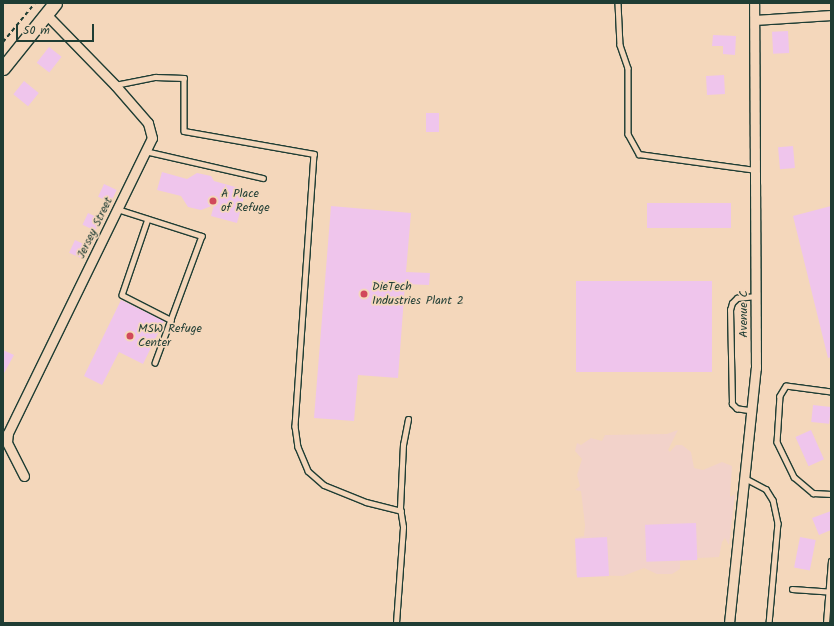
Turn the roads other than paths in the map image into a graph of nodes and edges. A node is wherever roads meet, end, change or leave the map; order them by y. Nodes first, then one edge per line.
1 (55, 3) edge
2 (618, 3) edge
3 (754, 3) edge
4 (46, 14) junction
5 (831, 15) edge
6 (754, 20) junction
7 (3, 68) edge
8 (115, 85) junction
9 (145, 151) junction
10 (756, 170) junction
11 (263, 178) dead end
12 (117, 210) junction
13 (148, 219) junction
14 (756, 296) junction
15 (171, 320) junction
16 (155, 363) dead end
17 (831, 392) edge
18 (752, 411) junction
19 (408, 419) dead end
20 (24, 476) dead end
21 (743, 477) junction
22 (831, 494) edge
23 (401, 511) junction
24 (831, 561) edge
25 (792, 589) dead end
26 (829, 592) edge
27 (396, 623) edge
28 (729, 623) edge
29 (769, 623) edge
30 (826, 623) edge

1 - 4 main road
2 - 10 lane
3 - 6 street, Avenue C
4 - 7 main road
4 - 8 street, Jersey Street
5 - 6 street
6 - 10 street, Avenue C
8 - 9 street, Jersey Street
8 - 23 lane
9 - 11 lane
9 - 12 street, Jersey Street
10 - 14 street, Avenue C
12 - 13 lane
12 - 20 street, Jersey Street
13 - 15 lane
13 - 15 lane
14 - 18 street, Avenue C
14 - 18 lane
15 - 16 lane
17 - 22 lane
18 - 21 street, Avenue C
19 - 23 lane
21 - 28 street, Avenue C
21 - 29 lane
23 - 27 lane
24 - 26 lane
25 - 26 lane
26 - 30 lane

